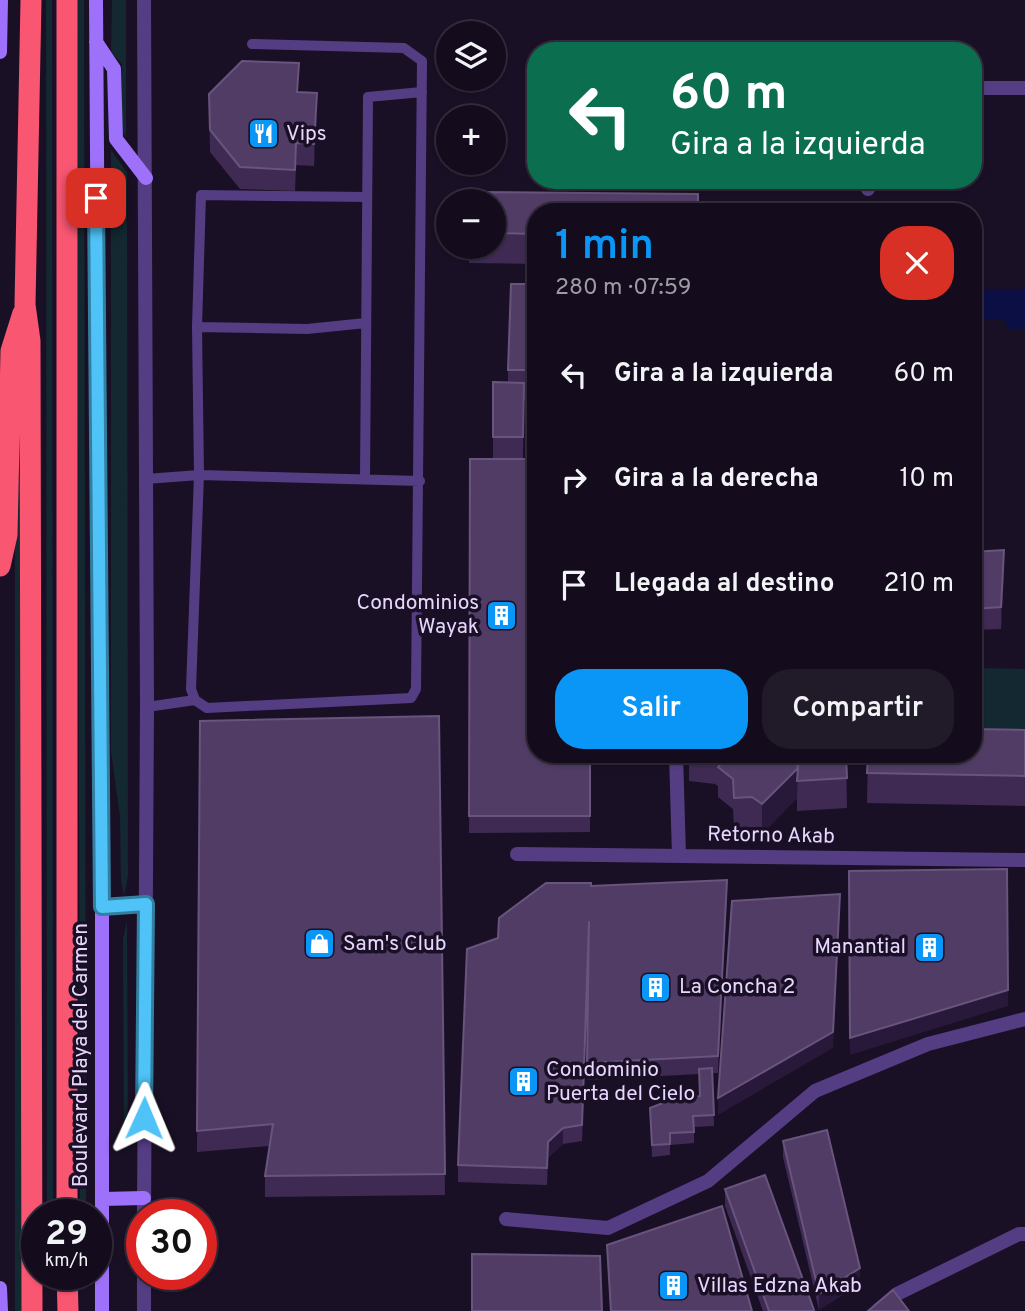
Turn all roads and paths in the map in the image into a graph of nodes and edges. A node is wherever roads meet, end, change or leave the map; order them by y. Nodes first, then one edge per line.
1 (1, 0) edge
2 (31, 0) edge
3 (67, 0) edge
4 (96, 0) edge
5 (144, 0) edge
6 (95, 41) junction
7 (252, 44) dead end
8 (0, 52) edge
9 (982, 88) edge
10 (1025, 88) edge
11 (422, 92) junction
12 (146, 178) junction
13 (367, 197) junction
14 (26, 305) junction
15 (366, 323) junction
16 (197, 327) junction
17 (199, 475) junction
18 (146, 479) junction
19 (365, 479) junction
20 (420, 481) junction
21 (0, 566) edge
22 (195, 700) junction
23 (147, 708) junction
24 (676, 763) edge
25 (517, 854) dead end
26 (679, 856) junction
27 (1025, 860) edge
28 (146, 904) junction
29 (102, 907) junction
30 (1025, 1019) edge
31 (144, 1198) joint
32 (67, 1199) edge
33 (103, 1199) joint
34 (506, 1219) dead end
35 (1025, 1234) edge
36 (0, 1288) edge
37 (67, 1290) edge
38 (102, 1290) edge
39 (144, 1290) edge
40 (1, 1311) edge
41 (32, 1311) edge
42 (68, 1311) edge
43 (102, 1311) edge
44 (144, 1311) edge
45 (877, 1311) edge

1 - 8 main road
2 - 14 highway
3 - 32 highway
4 - 6 main road, Boulevard Playa del Carmen
5 - 12 street
6 - 12 main road
6 - 29 main road, Boulevard Playa del Carmen
7 - 11 lane
9 - 10 street
11 - 13 lane
11 - 20 lane
12 - 18 street
13 - 15 lane
13 - 16 lane
14 - 21 highway
14 - 41 highway
15 - 16 lane
15 - 19 lane
16 - 17 lane
17 - 18 lane
17 - 19 lane
17 - 22 lane
18 - 23 street
19 - 20 lane
20 - 22 lane
22 - 23 lane
23 - 28 street
24 - 26 street
25 - 26 street, Retorno Akab
26 - 27 street, Retorno Akab
28 - 29 main road
28 - 31 street
29 - 33 main road, Boulevard Playa del Carmen
30 - 34 street
31 - 33 main road
35 - 45 street
36 - 40 main road
37 - 42 highway
38 - 43 main road, Boulevard Playa del Carmen
39 - 44 street

